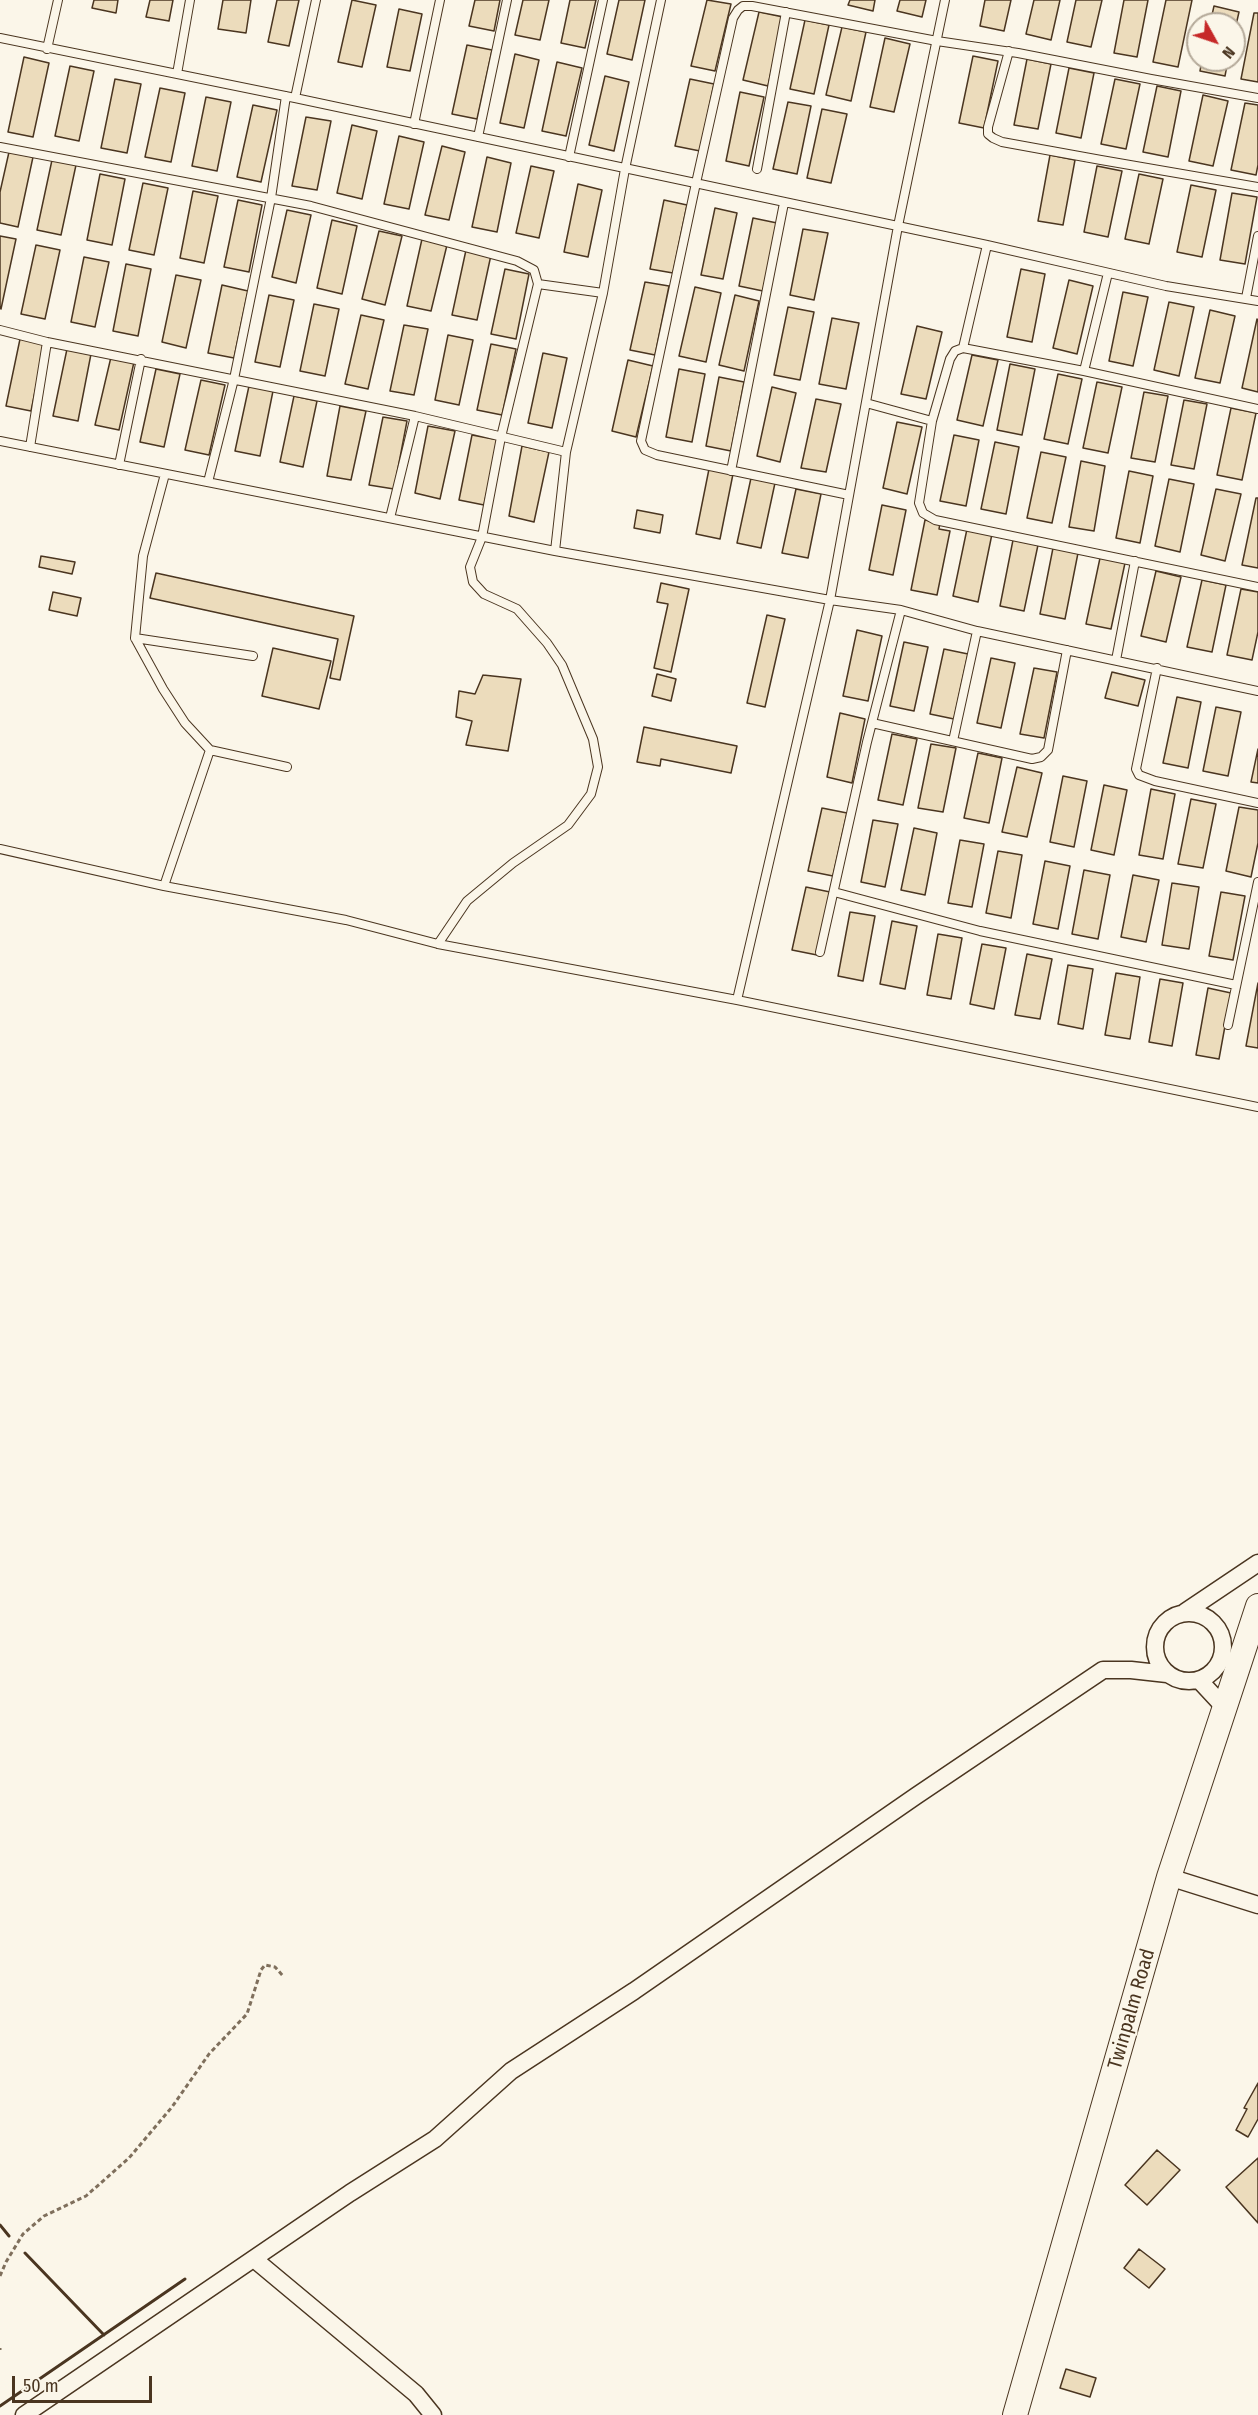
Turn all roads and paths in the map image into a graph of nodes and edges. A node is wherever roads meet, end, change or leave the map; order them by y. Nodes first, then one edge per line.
1 (57, 0) edge
2 (190, 0) edge
3 (316, 0) edge
4 (440, 0) edge
5 (507, 0) edge
6 (603, 0) edge
7 (662, 0) edge
8 (945, 0) edge
9 (786, 12) junction
10 (0, 38) edge
11 (937, 41) junction
12 (47, 49) junction
13 (1009, 51) junction
14 (177, 74) junction
15 (291, 97) junction
16 (1258, 98) edge
17 (414, 124) junction
18 (478, 137) junction
19 (0, 147) edge
20 (569, 157) junction
21 (757, 168) dead end
22 (625, 169) junction
23 (696, 183) junction
24 (1258, 187) edge
25 (271, 198) junction
26 (784, 203) junction
27 (898, 226) junction
28 (1258, 236) edge
29 (987, 245) junction
30 (1108, 273) junction
31 (538, 284) junction
32 (603, 292) junction
33 (1246, 298) junction
34 (1258, 301) edge
35 (0, 330) edge
36 (47, 342) junction
37 (963, 348) junction
38 (141, 359) junction
39 (1084, 371) junction
40 (234, 379) junction
41 (866, 403) junction
42 (1258, 409) edge
43 (415, 416) junction
44 (932, 421) junction
45 (501, 437) junction
46 (0, 441) edge
47 (30, 447) junction
48 (566, 452) junction
49 (119, 465) junction
50 (731, 471) junction
51 (165, 474) junction
52 (208, 482) junction
53 (849, 495) junction
54 (390, 518) junction
55 (482, 537) junction
56 (555, 551) junction
57 (1135, 561) junction
58 (1258, 587) edge
59 (830, 600) junction
60 (901, 610) junction
61 (977, 631) junction
62 (135, 638) junction
63 (1067, 650) junction
64 (253, 656) dead end
65 (1116, 660) junction
66 (1157, 668) junction
67 (1258, 691) edge
68 (872, 723) junction
69 (953, 741) junction
70 (210, 750) junction
71 (287, 767) dead end
72 (1258, 803) edge
73 (0, 849) edge
74 (1258, 882) edge
75 (164, 886) junction
76 (834, 892) junction
77 (438, 944) junction
78 (820, 952) dead end
79 (1236, 985) junction
80 (737, 1000) junction
81 (1228, 1025) dead end
82 (1258, 1107) edge
83 (1258, 1563) edge
84 (1185, 1612) junction
85 (1256, 1621) edge
86 (1154, 1647) junction
87 (1131, 1670) junction
88 (1167, 1674) junction
89 (1199, 1680) junction
90 (1225, 1708) junction
91 (1169, 1877) junction
92 (1258, 1905) edge
93 (284, 1977) dead end
94 (9, 2256) junction
95 (254, 2259) junction
96 (0, 2263) edge
97 (0, 2276) edge
98 (24, 2415) edge
99 (433, 2415) edge
100 (1015, 2415) edge

1 - 12 lane
2 - 14 lane
3 - 15 lane
4 - 17 lane
5 - 18 lane
6 - 20 lane
7 - 22 lane
8 - 11 lane
9 - 11 lane
9 - 21 lane
9 - 23 lane
10 - 12 lane
11 - 13 lane
11 - 27 lane
12 - 14 lane
13 - 16 lane
13 - 24 lane
14 - 15 lane
15 - 17 lane
15 - 25 lane
17 - 18 lane
18 - 20 lane
19 - 25 lane
20 - 22 lane
22 - 23 lane
22 - 32 lane
23 - 26 lane
23 - 50 lane
25 - 31 lane
25 - 40 lane
26 - 27 lane
26 - 50 lane
27 - 29 lane
27 - 41 lane
28 - 33 lane
29 - 30 lane
29 - 37 lane
30 - 33 lane
30 - 39 lane
31 - 32 lane
31 - 45 lane
32 - 48 lane
33 - 34 lane
35 - 36 lane
36 - 38 lane
36 - 47 lane
37 - 39 lane
37 - 44 lane
38 - 40 lane
38 - 49 lane
39 - 42 lane
40 - 43 lane
40 - 52 lane
41 - 44 lane
41 - 53 lane
43 - 45 lane
43 - 54 lane
44 - 57 lane
45 - 48 lane
45 - 55 lane
46 - 47 lane
47 - 49 lane
48 - 56 lane
49 - 51 lane
50 - 53 lane
51 - 52 lane
51 - 62 lane
52 - 54 lane
53 - 59 lane
54 - 55 lane
55 - 56 lane
55 - 77 lane
56 - 59 lane
57 - 58 lane
57 - 65 lane
59 - 60 lane
59 - 80 lane
60 - 61 lane
60 - 68 lane
61 - 63 lane
61 - 69 lane
62 - 64 lane
62 - 70 lane
63 - 65 lane
63 - 69 lane
65 - 66 lane
66 - 67 lane
66 - 72 lane
68 - 69 lane
68 - 76 lane
70 - 71 lane
70 - 75 lane
73 - 75 lane
74 - 79 lane
75 - 77 lane
76 - 78 lane
76 - 79 lane
77 - 80 lane
79 - 81 lane
80 - 82 lane
83 - 84 street
84 - 86 street
84 - 89 street
85 - 90 main road, Twinpalm Road
86 - 87 street
86 - 88 street
87 - 88 street
87 - 95 street
88 - 89 street
89 - 90 street
90 - 91 main road, Twinpalm Road
91 - 92 street
91 - 100 main road, Twinpalm Road
93 - 94 path
94 - 96 path
94 - 97 path
95 - 98 street
95 - 99 street

